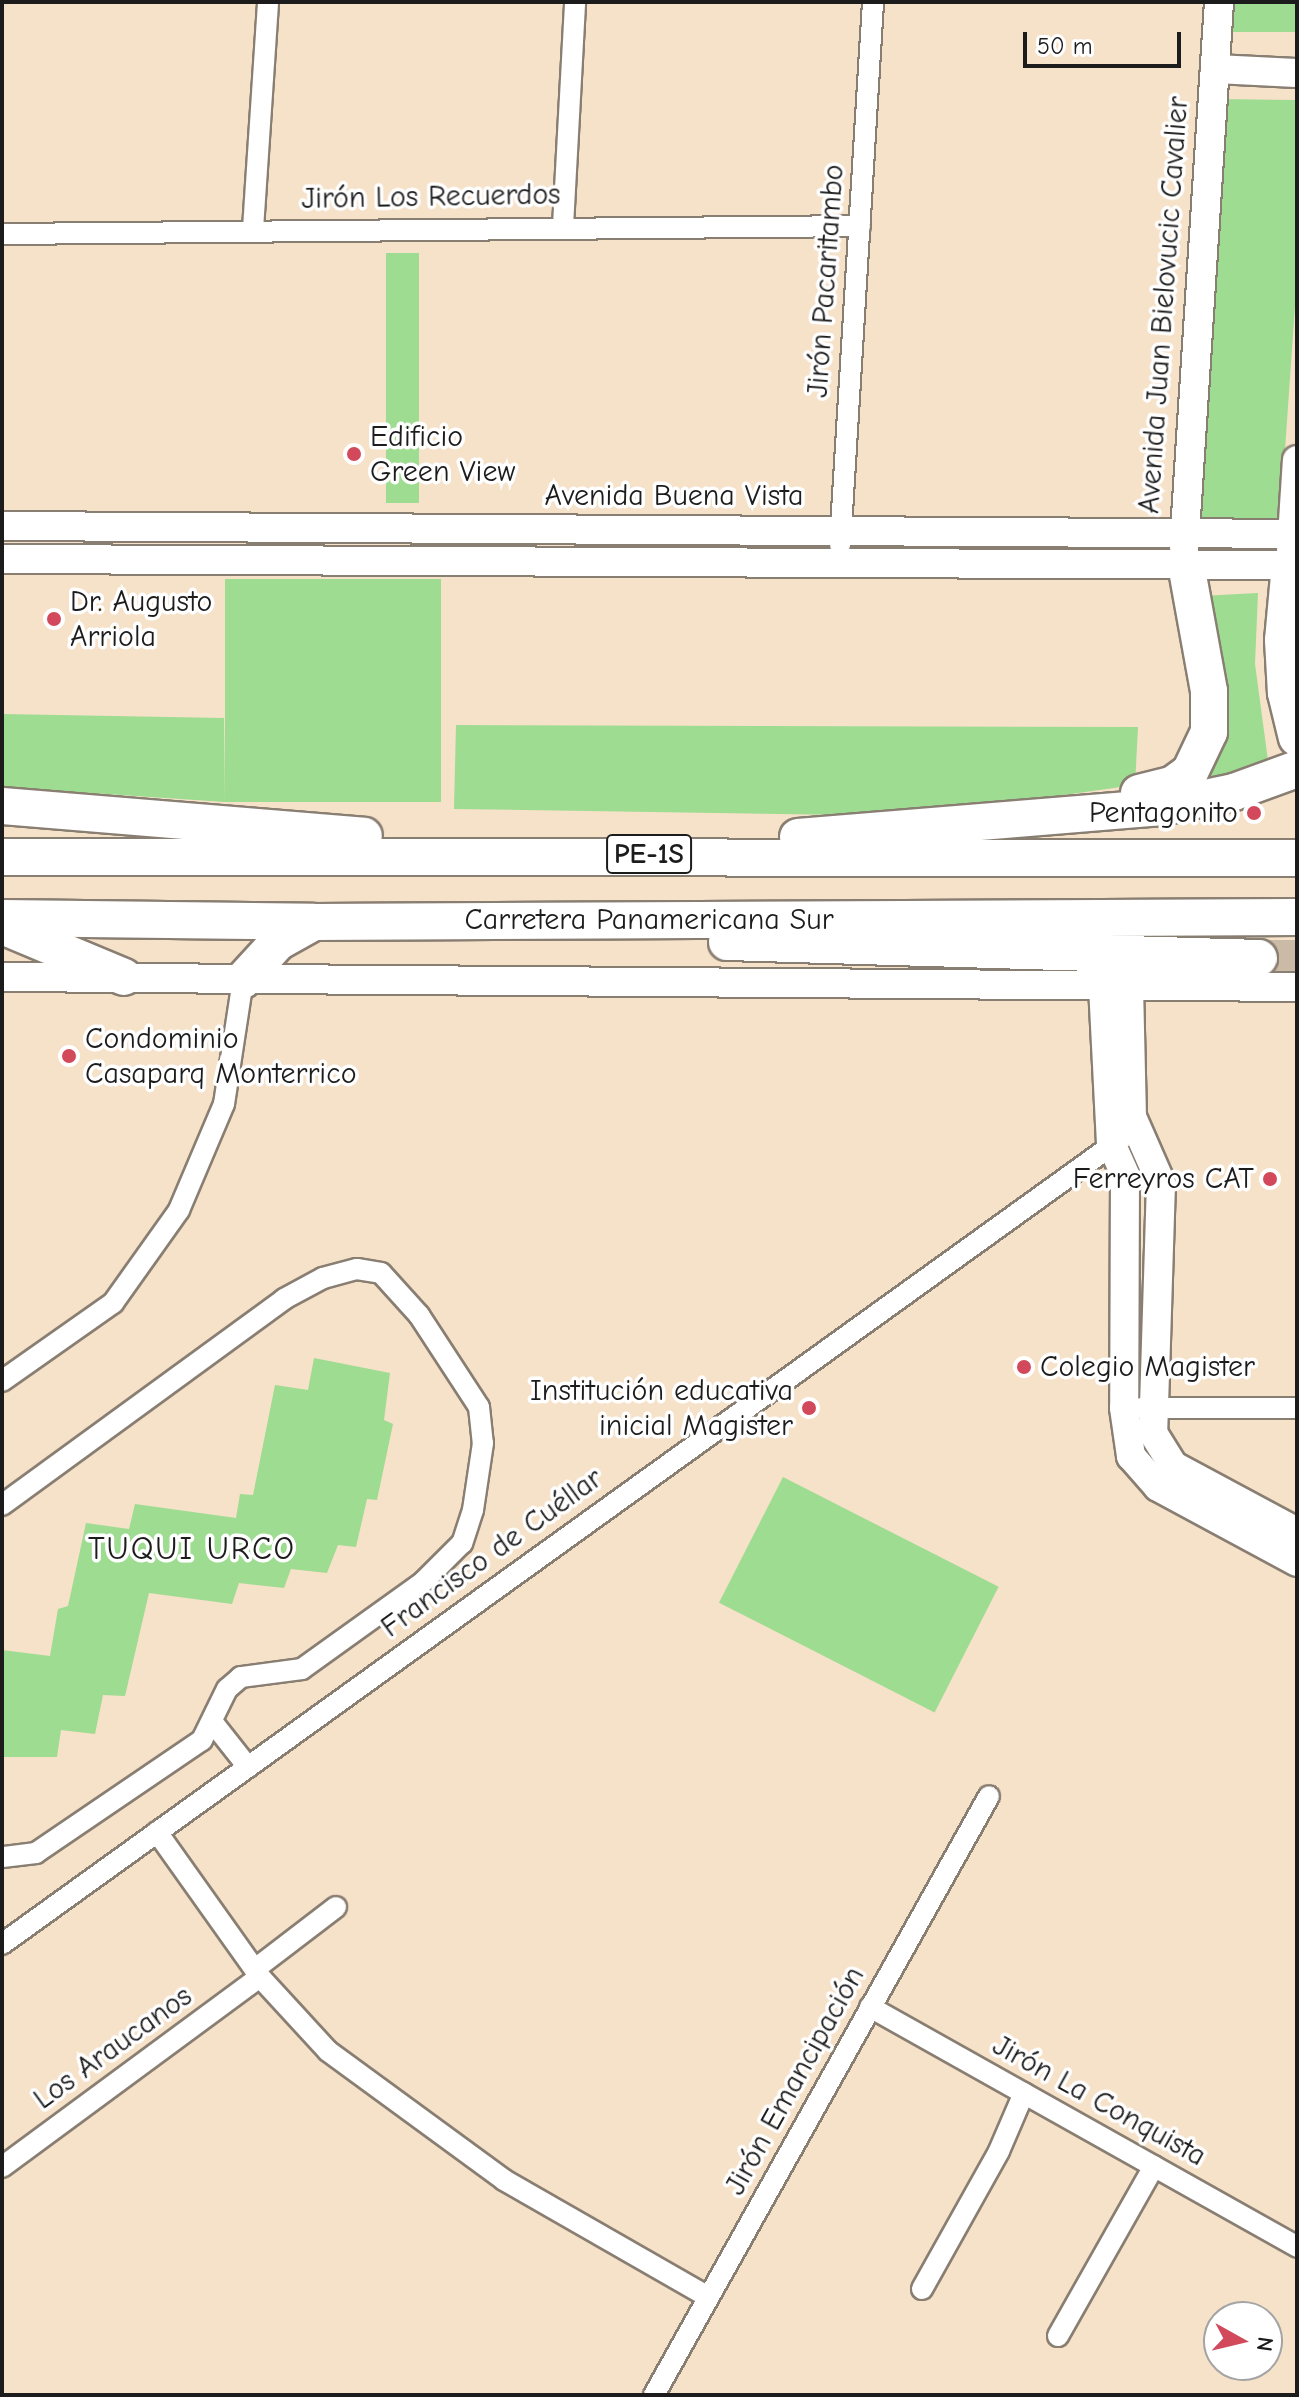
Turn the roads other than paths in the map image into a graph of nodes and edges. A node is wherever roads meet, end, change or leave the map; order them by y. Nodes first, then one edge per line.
1 (268, 2) edge
2 (575, 2) edge
3 (873, 2) edge
4 (1219, 2) edge
5 (1215, 69) junction
6 (1297, 73) edge
7 (563, 226) junction
8 (860, 226) junction
9 (253, 229) junction
10 (2, 234) edge
11 (1297, 460) edge
12 (2, 526) edge
13 (352, 530) junction
14 (841, 531) junction
15 (1184, 548) junction
16 (1294, 550) edge
17 (2, 559) edge
18 (350, 561) junction
19 (839, 563) junction
20 (1297, 738) edge
21 (1297, 769) edge
22 (2, 806) edge
23 (858, 828) junction
24 (533, 854) junction
25 (681, 854) junction
26 (2, 857) edge
27 (1297, 858) edge
28 (1297, 917) edge
29 (2, 918) edge
30 (662, 921) junction
31 (314, 922) junction
32 (2, 926) edge
33 (1259, 958) tunnel mouth
34 (2, 977) edge
35 (124, 977) junction
36 (243, 980) junction
37 (1116, 986) junction
38 (1297, 987) edge
39 (1137, 1131) junction
40 (1111, 1143) junction
41 (2, 1381) edge
42 (1137, 1408) junction
43 (1297, 1408) edge
44 (2, 1505) edge
45 (1297, 1532) edge
46 (1297, 1562) edge
47 (214, 1724) junction
48 (248, 1767) junction
49 (989, 1796) dead end
50 (157, 1832) junction
51 (2, 1857) edge
52 (336, 1907) dead end
53 (2, 1944) edge
54 (257, 1973) junction
55 (870, 2007) junction
56 (1024, 2093) junction
57 (1154, 2166) junction
58 (2, 2167) edge
59 (1295, 2242) edge
60 (922, 2289) dead end
61 (708, 2297) junction
62 (1058, 2336) dead end
63 (654, 2395) edge

1 - 9 street
2 - 7 street
3 - 8 street, Jirón Pacaritambo
4 - 5 main road, Avenida Juan Bielovucic Cavalier
5 - 6 main road
5 - 15 main road, Avenida Juan Bielovucic Cavalier
7 - 8 street, Jirón Los Recuerdos
7 - 9 street, Jirón Los Recuerdos
8 - 14 street, Jirón Pacaritambo
9 - 10 street, Jirón Los Recuerdos
11 - 16 main road
12 - 13 main road, Avenida Buena Vista
13 - 14 main road, Avenida Buena Vista
13 - 18 main road
14 - 15 main road, Avenida Buena Vista
14 - 19 street, Jirón Pacaritambo
15 - 16 main road, Avenida Buena Vista
15 - 19 main road, Avenida Buena Vista
15 - 23 highway
16 - 20 highway
17 - 18 main road, Avenida Buena Vista
18 - 19 main road, Avenida Buena Vista
21 - 23 highway
22 - 24 highway
23 - 25 highway
24 - 25 highway, PE-1S
24 - 26 highway, PE-1S
25 - 27 highway, PE-1S
28 - 30 highway, Carretera Panamericana Sur / PE-1S
29 - 31 highway, Carretera Panamericana Sur / PE-1S
30 - 31 highway, Carretera Panamericana Sur / PE-1S
30 - 33 highway
31 - 36 highway
32 - 35 highway
34 - 35 main road
35 - 36 main road
36 - 37 main road
36 - 41 street
37 - 38 main road
37 - 39 main road
37 - 40 main road
39 - 40 street, Francisco de Cuéllar
39 - 42 main road
40 - 42 main road
40 - 48 street, Francisco de Cuéllar
42 - 43 street
42 - 45 main road
42 - 46 main road
44 - 47 street
47 - 48 street
47 - 51 street
48 - 50 street, Francisco de Cuéllar
49 - 55 street, Jirón Emancipación
50 - 53 street, Francisco de Cuéllar
50 - 54 street
52 - 54 street, Los Araucanos
54 - 58 street, Los Araucanos
54 - 61 street
55 - 56 street, Jirón La Conquista
55 - 61 street, Jirón Emancipación
56 - 57 street, Jirón La Conquista
56 - 60 street
57 - 59 street, Jirón La Conquista
57 - 62 street
61 - 63 street, Jirón Emancipación

